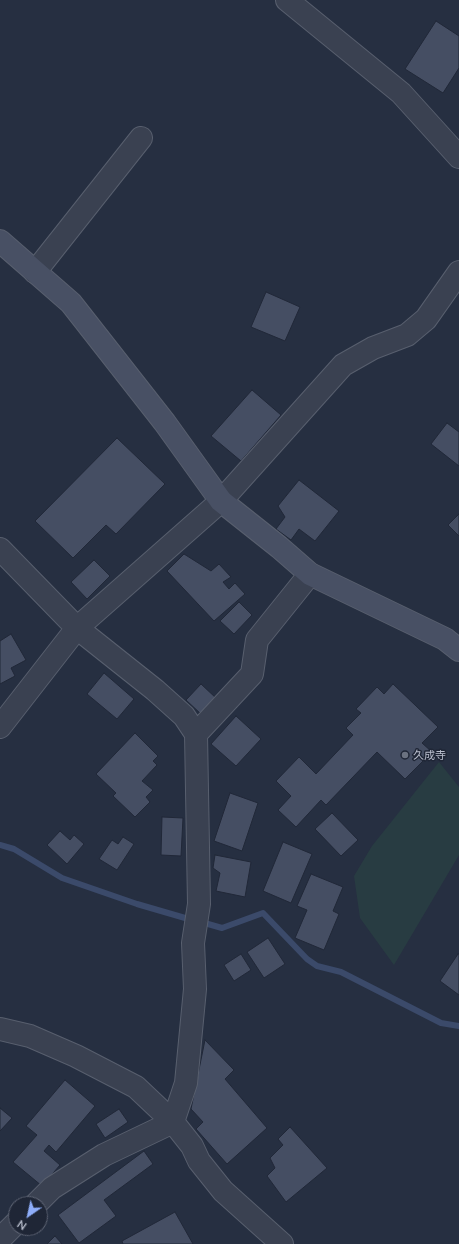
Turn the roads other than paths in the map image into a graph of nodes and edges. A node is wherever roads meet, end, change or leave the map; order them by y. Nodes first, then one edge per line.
1 (287, 0) edge
2 (141, 138) dead end
3 (459, 157) edge
4 (0, 241) edge
5 (35, 272) junction
6 (459, 272) edge
7 (221, 500) junction
8 (0, 549) edge
9 (310, 574) junction
10 (77, 628) junction
11 (459, 650) edge
12 (0, 727) edge
13 (196, 734) junction
14 (0, 1029) edge
15 (173, 1122) junction
16 (44, 1196) edge
17 (8, 1231) edge
18 (0, 1239) edge
19 (282, 1244) edge

1 - 3 street
2 - 5 street
4 - 5 street
5 - 7 street
6 - 7 street
7 - 9 street
7 - 10 street
8 - 10 street
9 - 11 street
9 - 13 street
10 - 12 street
10 - 13 street
13 - 15 street
14 - 15 street
15 - 16 street
15 - 19 street
17 - 18 street

